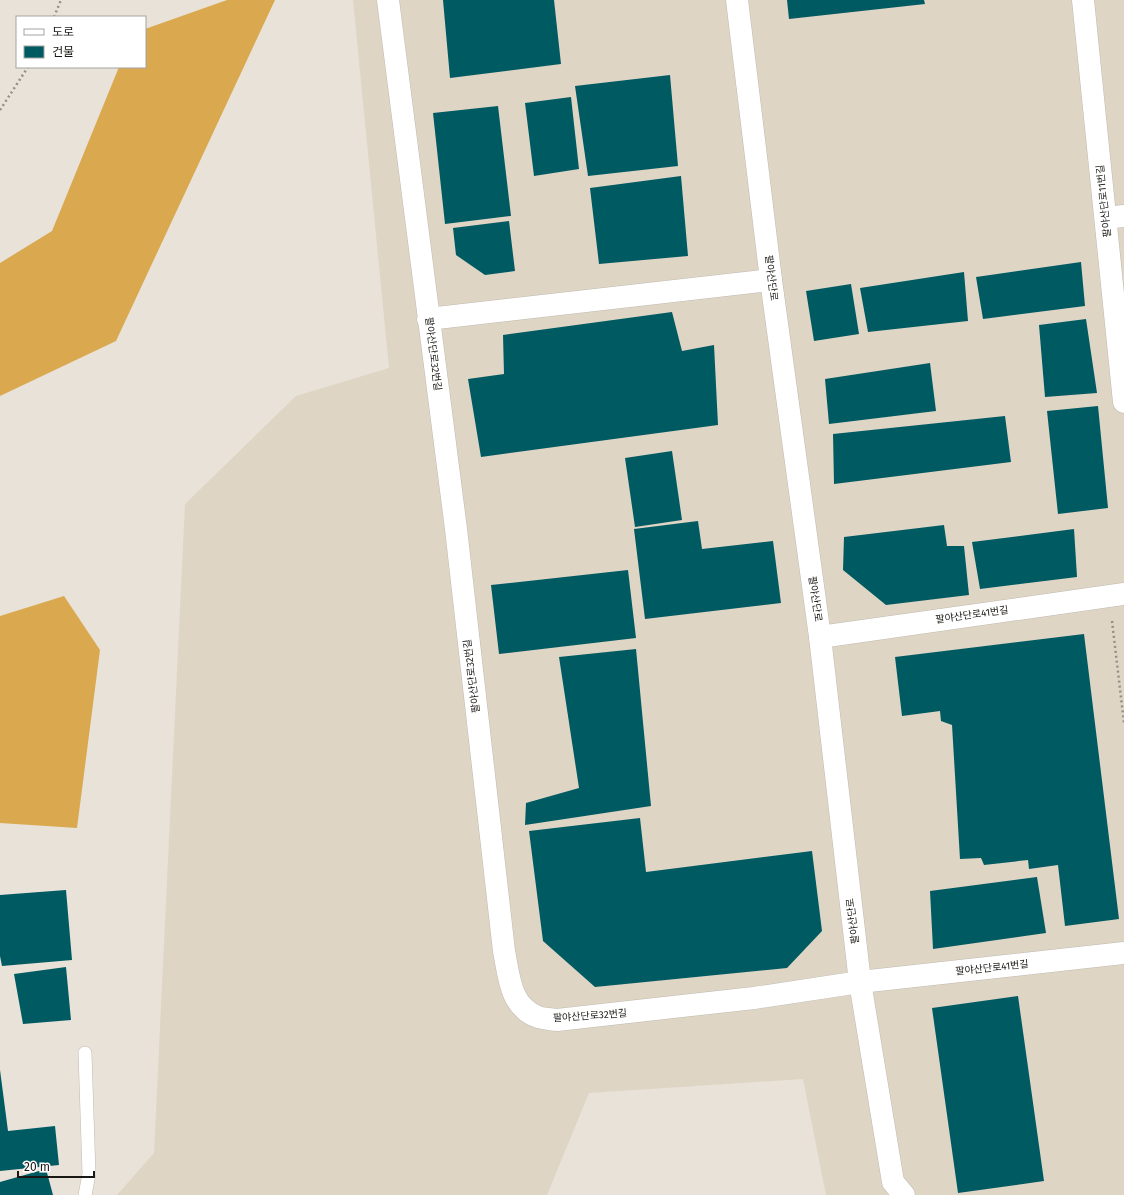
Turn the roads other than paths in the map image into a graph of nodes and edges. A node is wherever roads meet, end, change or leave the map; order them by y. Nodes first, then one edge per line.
1 (388, 0) edge
2 (737, 0) edge
3 (1083, 0) edge
4 (1115, 217) edge
5 (771, 280) junction
6 (428, 319) junction
7 (1124, 402) edge
8 (1116, 595) edge
9 (820, 637) junction
10 (1124, 953) edge
11 (860, 982) junction
12 (85, 1053) dead end
13 (895, 1191) edge
14 (85, 1195) edge

1 - 6 street, 팔야산단로32번길
2 - 5 street, 팔야산단로
3 - 4 street, 팔야산단로11번길
4 - 7 street, 팔야산단로11번길
5 - 6 street
5 - 9 street, 팔야산단로
6 - 11 street, 팔야산단로32번길
8 - 9 street, 팔야산단로41번길
9 - 11 street, 팔야산단로
10 - 11 street, 팔야산단로41번길
11 - 13 street, 팔야산단로
12 - 14 lane

